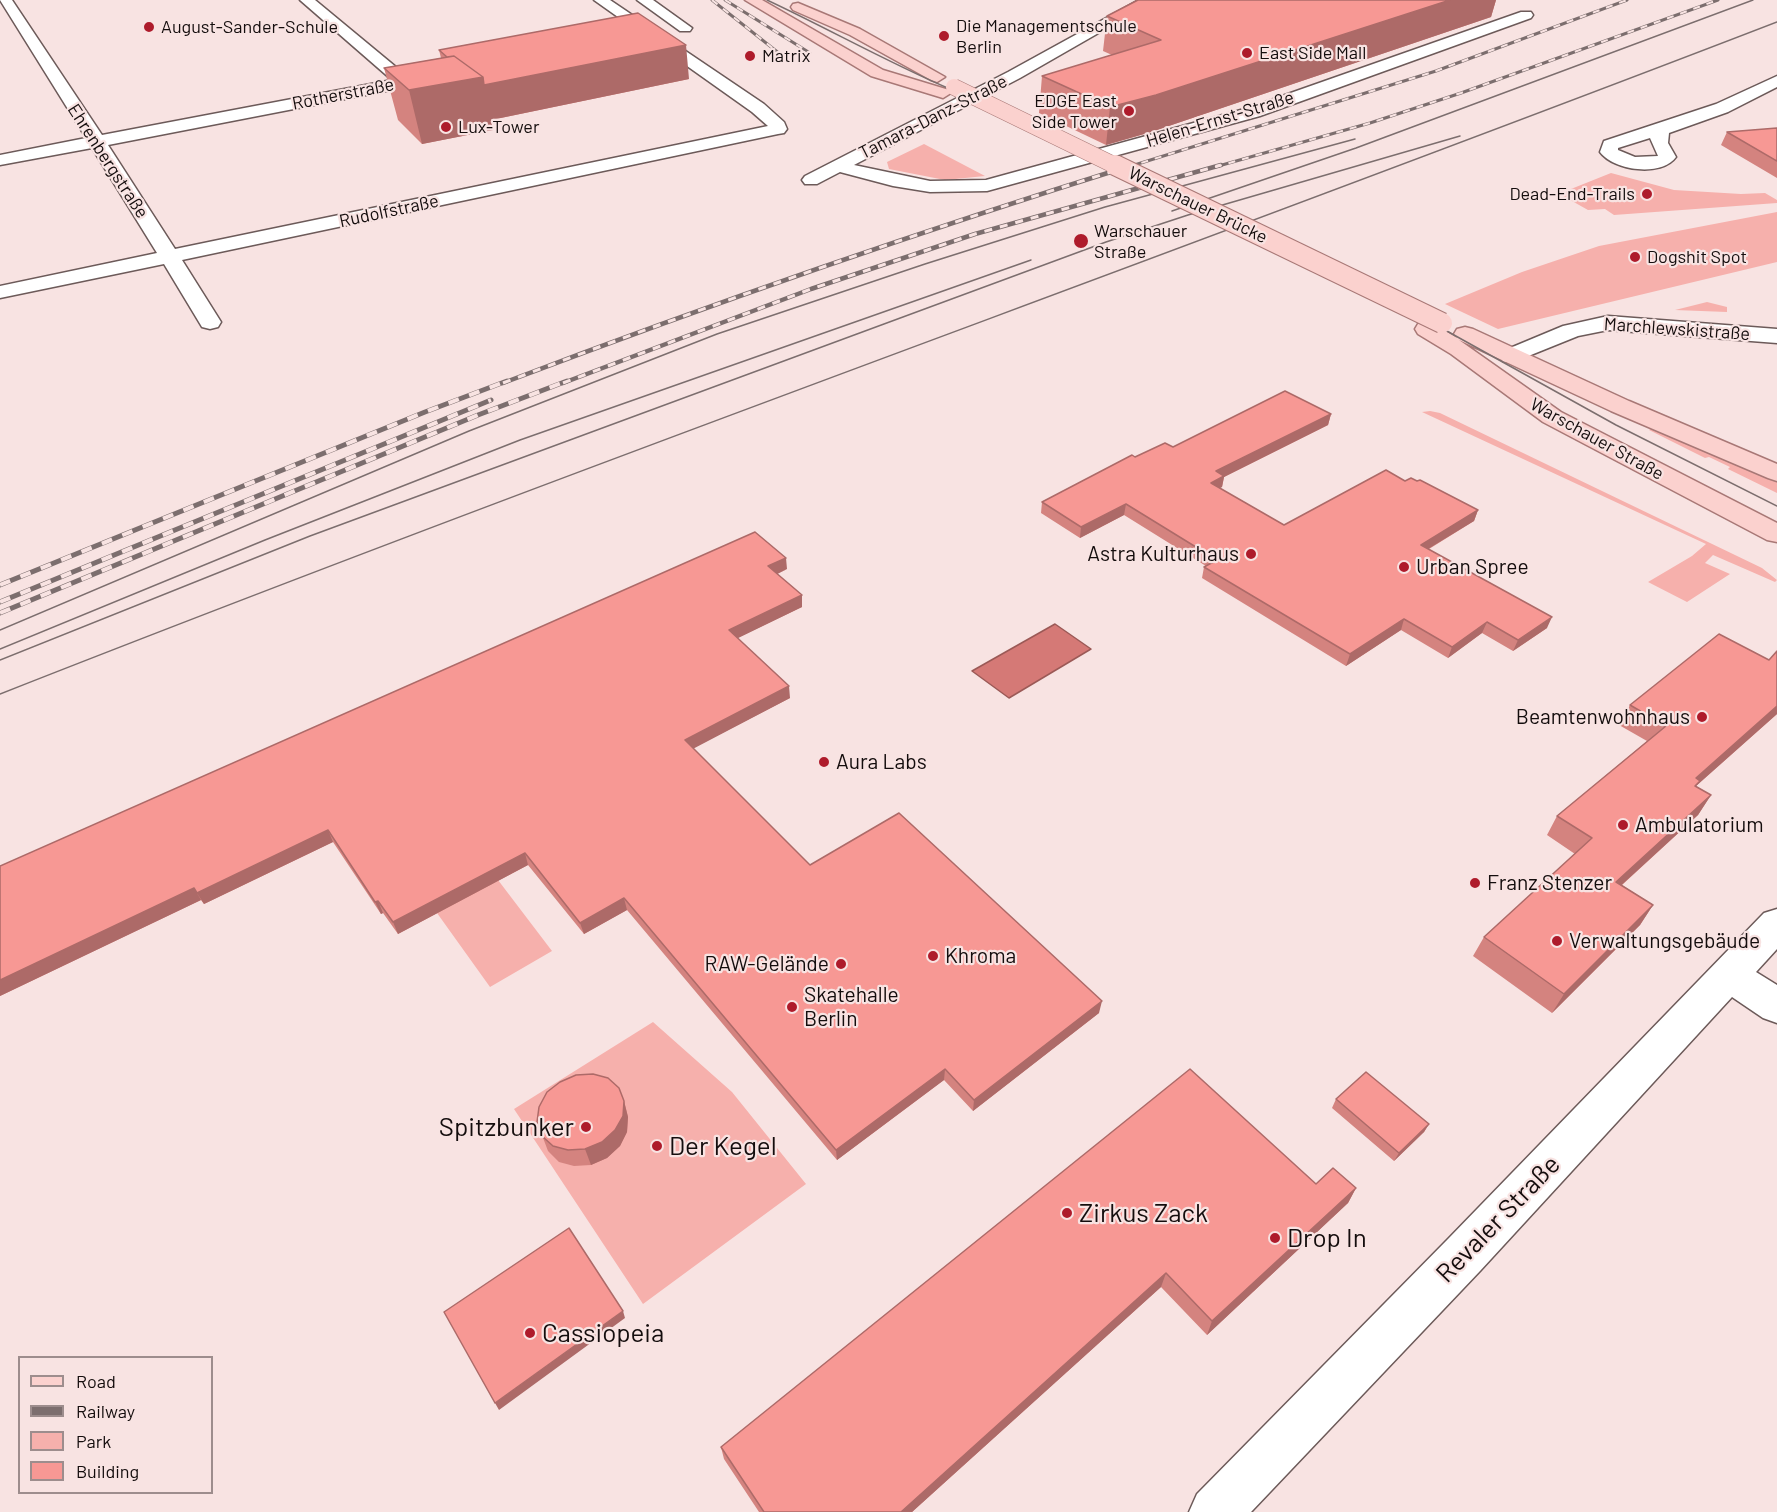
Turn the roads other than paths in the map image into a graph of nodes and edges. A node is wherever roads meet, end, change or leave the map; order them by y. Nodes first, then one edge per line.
1 (5, 0) edge
2 (307, 0) edge
3 (601, 0) edge
4 (644, 0) edge
5 (752, 0) edge
6 (1149, 0) edge
7 (785, 2) dead end
8 (1503, 7) dead end
9 (651, 34) junction
10 (628, 39) edge
11 (453, 73) edge
12 (1777, 81) edge
13 (404, 82) junction
14 (948, 90) junction
15 (1663, 129) dead end
16 (97, 141) junction
17 (0, 160) edge
18 (838, 166) junction
19 (811, 180) dead end
20 (170, 258) junction
21 (0, 292) edge
22 (210, 322) dead end
23 (1434, 326) junction
24 (1777, 336) edge
25 (1512, 356) junction
26 (1487, 368) junction
27 (1777, 473) edge
28 (1777, 534) edge
29 (1777, 924) edge
30 (1730, 975) junction
31 (1777, 1006) edge
32 (1215, 1512) edge

1 - 16 street, Ehrenbergstraße
2 - 13 street
3 - 9 street
4 - 9 street
5 - 14 main road
6 - 18 street, Tamara-Danz-Straße
7 - 14 main road
8 - 18 street, Helen-Ernst-Straße
9 - 10 street
9 - 20 street, Rudolfstraße
11 - 13 street, Rotherstraße
12 - 15 street
13 - 16 street, Rotherstraße
14 - 23 main road, Warschauer Brücke
16 - 17 street, Rotherstraße
16 - 20 street, Ehrenbergstraße
18 - 19 street, Tamara-Danz-Straße
20 - 21 street, Rudolfstraße
20 - 22 street, Ehrenbergstraße
23 - 25 main road, Warschauer Straße
23 - 26 main road, Warschauer Straße
24 - 25 street, Marchlewskistraße
25 - 26 main road
25 - 27 main road, Warschauer Straße
26 - 28 main road, Warschauer Straße
29 - 30 street, Revaler Straße
30 - 31 street
30 - 32 street, Revaler Straße

